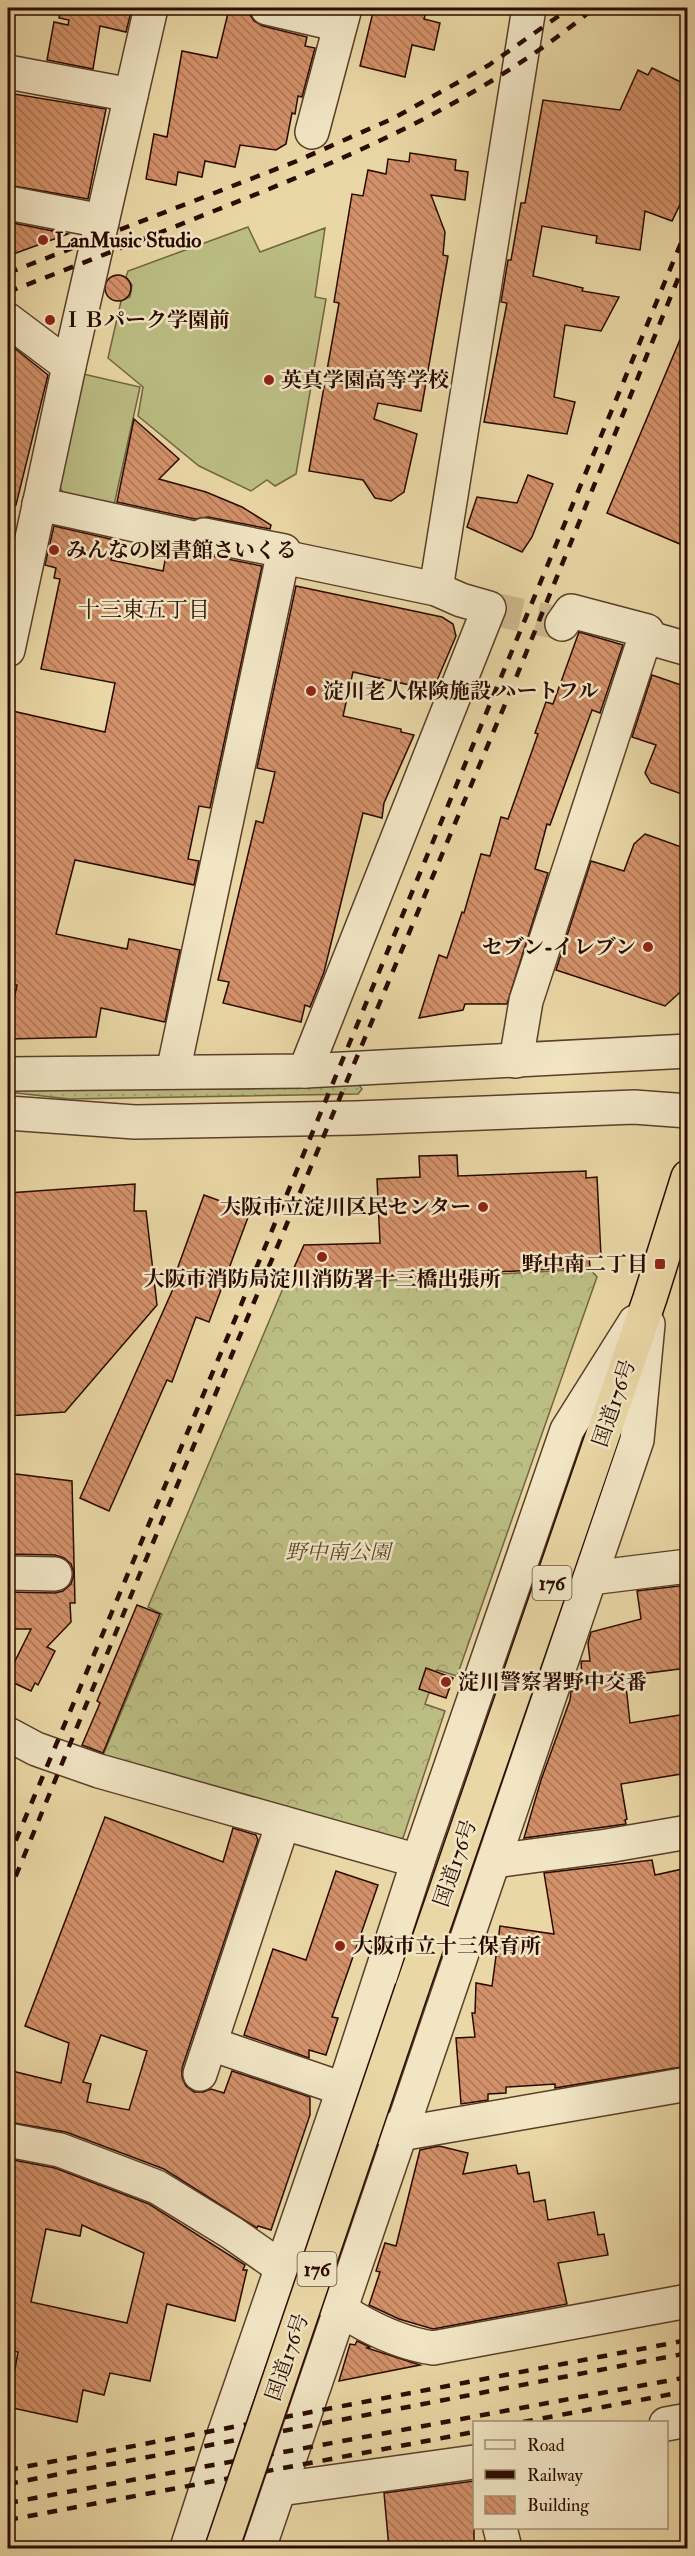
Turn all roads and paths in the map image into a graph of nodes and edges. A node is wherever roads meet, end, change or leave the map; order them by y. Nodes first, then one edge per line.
1 (151, 8) edge
2 (267, 8) edge
3 (529, 8) edge
4 (343, 16) edge
5 (8, 72) edge
6 (131, 95) junction
7 (312, 132) dead end
8 (8, 203) edge
9 (102, 221) junction
10 (8, 320) edge
11 (69, 366) junction
12 (39, 504) junction
13 (283, 557) junction
14 (436, 590) junction
15 (562, 624) tunnel mouth
16 (645, 637) junction
17 (687, 649) edge
18 (8, 650) edge
19 (687, 1051) edge
20 (516, 1061) junction
21 (305, 1071) junction
22 (173, 1072) junction
23 (8, 1074) edge
24 (687, 1111) edge
25 (8, 1113) edge
26 (687, 1177) edge
27 (650, 1298) junction
28 (687, 1566) edge
29 (8, 1573) edge
30 (55, 1574) dead end
31 (590, 1578) junction
32 (8, 1734) edge
33 (283, 1823) junction
34 (687, 1832) edge
35 (418, 1861) junction
36 (494, 1861) junction
37 (211, 2044) junction
38 (200, 2074) dead end
39 (687, 2084) edge
40 (339, 2101) junction
41 (400, 2134) junction
42 (8, 2140) edge
43 (282, 2269) junction
44 (687, 2301) edge
45 (340, 2308) junction
46 (687, 2420) edge
47 (668, 2424) edge
48 (473, 2462) edge
49 (275, 2502) junction
50 (500, 2529) edge
51 (187, 2548) edge
52 (222, 2548) edge
53 (259, 2548) edge
54 (277, 2548) edge
55 (505, 2548) edge

1 - 6 street
2 - 4 street
3 - 14 street
4 - 7 street
5 - 6 street
6 - 9 street
8 - 9 street
9 - 11 street
10 - 11 street
11 - 12 street
12 - 13 street
12 - 18 street
13 - 14 street
13 - 22 street
14 - 21 street
15 - 16 street
16 - 17 street
16 - 20 street
19 - 20 street
20 - 21 street
21 - 22 street
22 - 23 street
24 - 25 street
26 - 27 highway, 国道176号 / 176
27 - 31 street
27 - 35 street
27 - 52 highway, 国道176号 / 176, bridge
28 - 31 street
29 - 30 street
31 - 36 street
32 - 33 street
33 - 35 street
33 - 37 street
34 - 36 street
35 - 40 street
36 - 41 street
37 - 38 street
37 - 40 street
39 - 41 street
40 - 41 street
40 - 43 street
41 - 45 street
42 - 43 street
43 - 45 street
43 - 51 street
44 - 45 street
45 - 49 street
46 - 47 street
48 - 49 street
49 - 53 street
49 - 54 street
50 - 55 street

